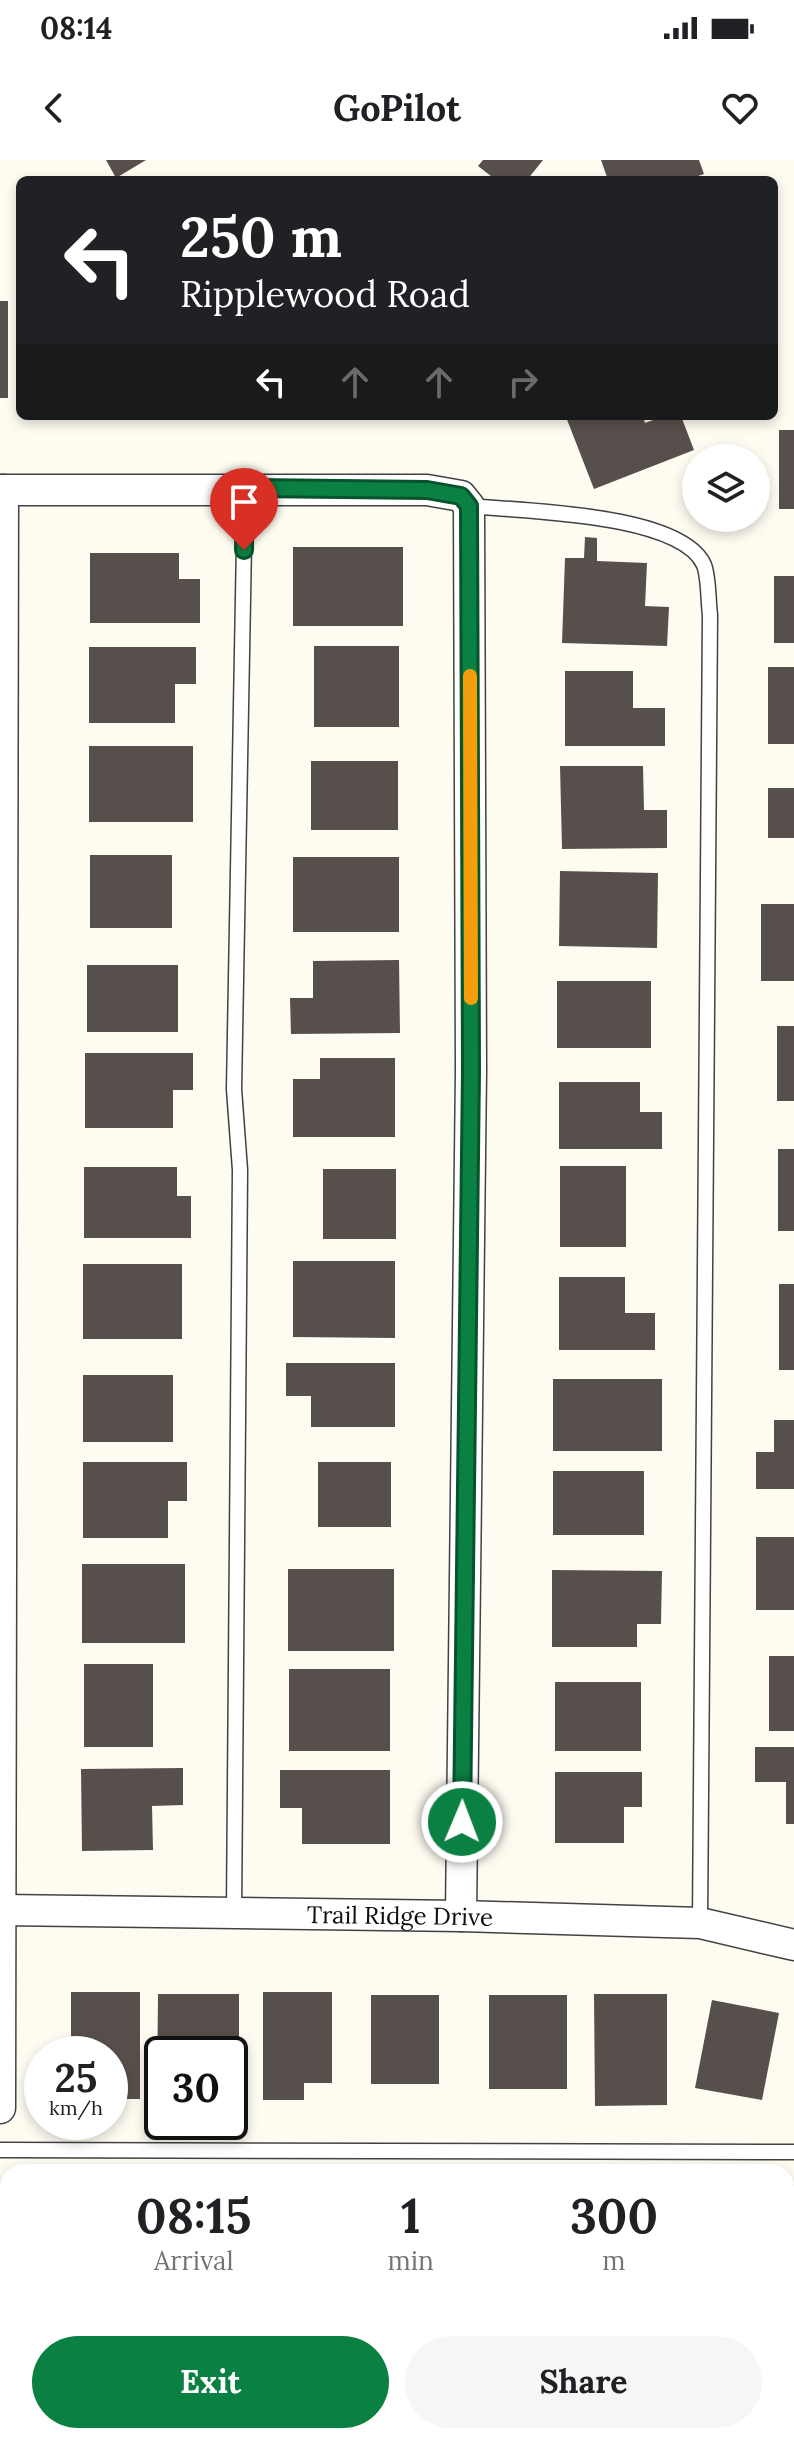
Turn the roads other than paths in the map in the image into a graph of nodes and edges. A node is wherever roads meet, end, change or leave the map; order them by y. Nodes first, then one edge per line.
1 (245, 488) junction
2 (2, 490) edge
3 (465, 501) junction
4 (2, 1910) junction
5 (234, 1912) junction
6 (461, 1916) junction
7 (700, 1923) junction
8 (794, 1945) edge
9 (0, 2108) edge
10 (0, 2150) edge
11 (794, 2152) edge

1 - 2 street
1 - 3 street
1 - 5 lane
2 - 4 street
3 - 6 street
3 - 7 lane
4 - 5 street, Trail Ridge Drive
4 - 9 street
5 - 6 street, Trail Ridge Drive
6 - 7 street, Trail Ridge Drive
7 - 8 street, Trail Ridge Drive
10 - 11 lane

